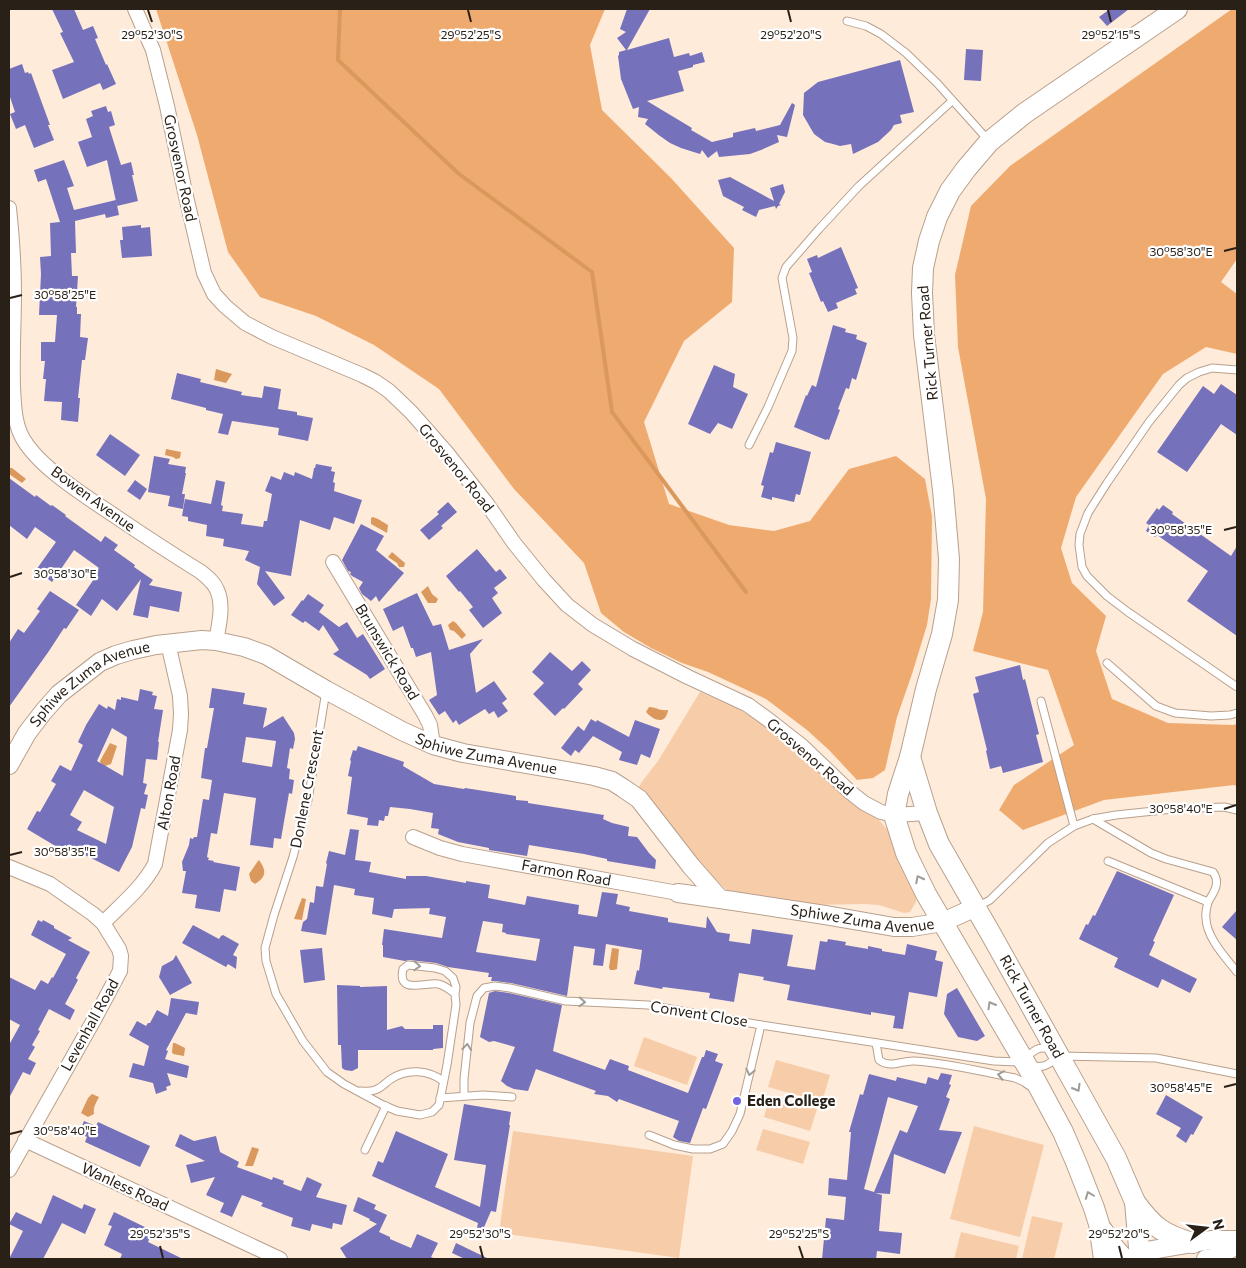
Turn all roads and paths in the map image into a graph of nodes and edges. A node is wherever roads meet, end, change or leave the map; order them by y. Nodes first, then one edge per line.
1 (135, 9) edge
2 (1177, 9) edge
3 (847, 21) dead end
4 (952, 101) junction
5 (989, 142) junction
6 (9, 208) edge
7 (1237, 370) edge
8 (13, 424) edge
9 (749, 445) dead end
10 (333, 562) dead end
11 (216, 641) junction
12 (168, 643) junction
13 (1107, 663) dead end
14 (1237, 687) edge
15 (326, 690) junction
16 (1041, 701) dead end
17 (1237, 713) edge
18 (433, 745) junction
19 (910, 757) junction
20 (9, 765) edge
21 (1237, 810) edge
22 (927, 814) junction
23 (894, 815) junction
24 (1092, 819) junction
25 (1074, 826) junction
26 (413, 837) dead end
27 (1108, 861) dead end
28 (691, 866) junction
29 (9, 867) edge
30 (678, 893) junction
31 (720, 900) junction
32 (1208, 902) junction
33 (976, 908) junction
34 (943, 922) junction
35 (103, 924) junction
36 (1237, 972) edge
37 (455, 994) junction
38 (761, 1025) junction
39 (876, 1043) junction
40 (1059, 1056) junction
41 (1024, 1062) junction
42 (1237, 1074) edge
43 (444, 1081) junction
44 (357, 1091) junction
45 (464, 1095) junction
46 (1044, 1096) junction
47 (512, 1097) dead end
48 (440, 1098) junction
49 (386, 1106) junction
50 (650, 1135) dead end
51 (25, 1140) junction
52 (365, 1150) dead end
53 (9, 1170) edge
54 (1135, 1202) junction
55 (1099, 1224) junction
56 (1237, 1240) edge
57 (1193, 1243) junction
58 (1237, 1245) edge
59 (1133, 1258) edge
60 (280, 1259) edge
61 (1104, 1259) edge
62 (1206, 1259) edge

1 - 23 street, Grosvenor Road
2 - 5 main road, Rick Turner Road
3 - 4 lane
4 - 5 lane
4 - 9 lane
5 - 19 main road, Rick Turner Road
6 - 8 street, Bowen Avenue
7 - 14 lane
8 - 11 street, Bowen Avenue
10 - 18 street, Brunswick Road
11 - 12 street, Sphiwe Zuma Avenue
11 - 15 street, Sphiwe Zuma Avenue
12 - 20 street, Sphiwe Zuma Avenue
12 - 35 street, Alton Road
13 - 17 lane
15 - 18 street, Sphiwe Zuma Avenue
15 - 44 lane, Donlene Crescent
16 - 25 lane
18 - 28 street, Sphiwe Zuma Avenue
19 - 22 main road, Rick Turner Road
19 - 23 main road, Rick Turner Road
21 - 24 lane
22 - 23 street, Grosvenor Road
22 - 33 main road, Rick Turner Road
34 -> 23 main road, Rick Turner Road
24 - 25 lane
24 - 32 lane
25 - 33 lane
26 - 30 street, Farmon Road
27 - 32 lane
28 - 30 street
28 - 31 street, Sphiwe Zuma Avenue
29 - 35 street, Levenhall Road
30 - 31 street, Farmon Road
31 - 34 street, Sphiwe Zuma Avenue
32 - 36 lane
33 - 34 street, Sphiwe Zuma Avenue
33 - 40 main road, Rick Turner Road
41 -> 34 main road, Rick Turner Road
35 - 51 street, Levenhall Road
37 -> 37 lane
37 - 43 lane
38 - 39 lane, Convent Close
45 -> 38 lane, Convent Close
38 -> 50 lane
39 - 41 lane, Convent Close
46 -> 39 lane
40 - 41 lane, Convent Close
40 - 41 lane
40 - 42 lane
40 -> 54 main road, Rick Turner Road
41 - 46 main road, Rick Turner Road
43 - 44 lane
43 - 48 lane
44 - 49 lane, Donlene Crescent
45 - 47 lane
45 - 48 lane
55 -> 46 main road, Rick Turner Road
48 - 49 lane, Donlene Crescent
49 - 52 lane
51 - 53 street, Levenhall Road
51 - 60 street, Wanless Road
54 - 57 main road
54 - 59 main road, Rick Turner Road
55 - 59 main road
55 - 61 main road, Rick Turner Road
56 - 57 street
57 - 59 street
58 - 62 street

